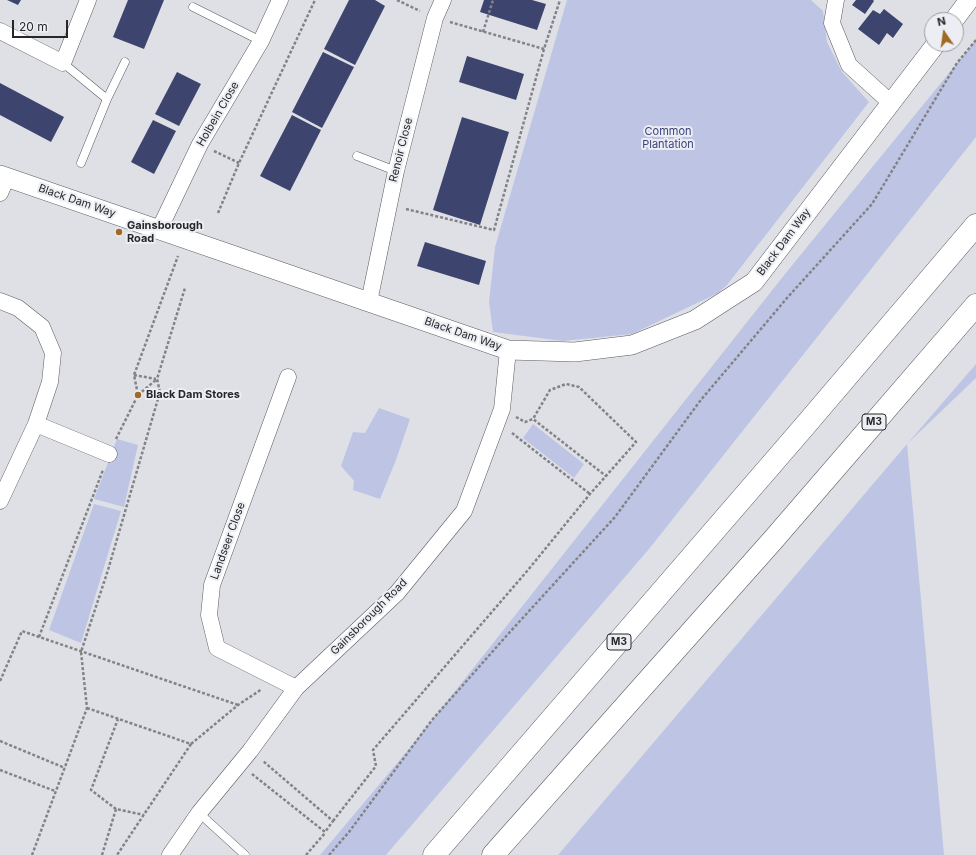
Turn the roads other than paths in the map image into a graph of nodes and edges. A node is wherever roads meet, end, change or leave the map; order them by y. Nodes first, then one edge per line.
1 (88, 0) edge
2 (280, 0) edge
3 (443, 0) edge
4 (836, 0) edge
5 (969, 0) edge
6 (193, 7) dead end
7 (960, 12) edge
8 (0, 31) edge
9 (261, 41) junction
10 (930, 52) edge
11 (125, 62) dead end
12 (63, 63) junction
13 (107, 99) junction
14 (891, 103) junction
15 (357, 156) dead end
16 (81, 163) dead end
17 (396, 171) junction
18 (2, 182) edge
19 (976, 210) edge
20 (976, 224) edge
21 (159, 230) junction
22 (948, 256) junction
23 (0, 300) edge
24 (369, 302) junction
25 (976, 304) edge
26 (508, 350) junction
27 (288, 377) dead end
28 (36, 424) junction
29 (109, 454) road end
30 (0, 501) edge
31 (296, 688) junction
32 (199, 813) junction
33 (170, 855) edge
34 (246, 855) edge
35 (434, 855) edge
36 (493, 855) edge

1 - 12 street
2 - 9 street, Holbein Close
3 - 17 street, Renoir Close
4 - 14 street
5 - 7 street
6 - 9 lane
8 - 12 street
9 - 21 street, Holbein Close
10 - 14 street, Black Dam Way
11 - 13 lane
12 - 13 lane
13 - 16 lane
14 - 26 street, Black Dam Way
15 - 17 lane
17 - 24 street, Renoir Close
18 - 21 street, Black Dam Way
19 - 22 highway, M3
20 - 22 highway, M3
21 - 24 street, Black Dam Way
22 - 35 highway, M3
23 - 28 street
24 - 26 street, Black Dam Way
25 - 36 highway, M3
26 - 31 street, Gainsborough Road
27 - 31 street, Landseer Close
28 - 29 street
28 - 30 street
31 - 32 street, Gainsborough Road
32 - 33 street, Gainsborough Road
32 - 34 lane

